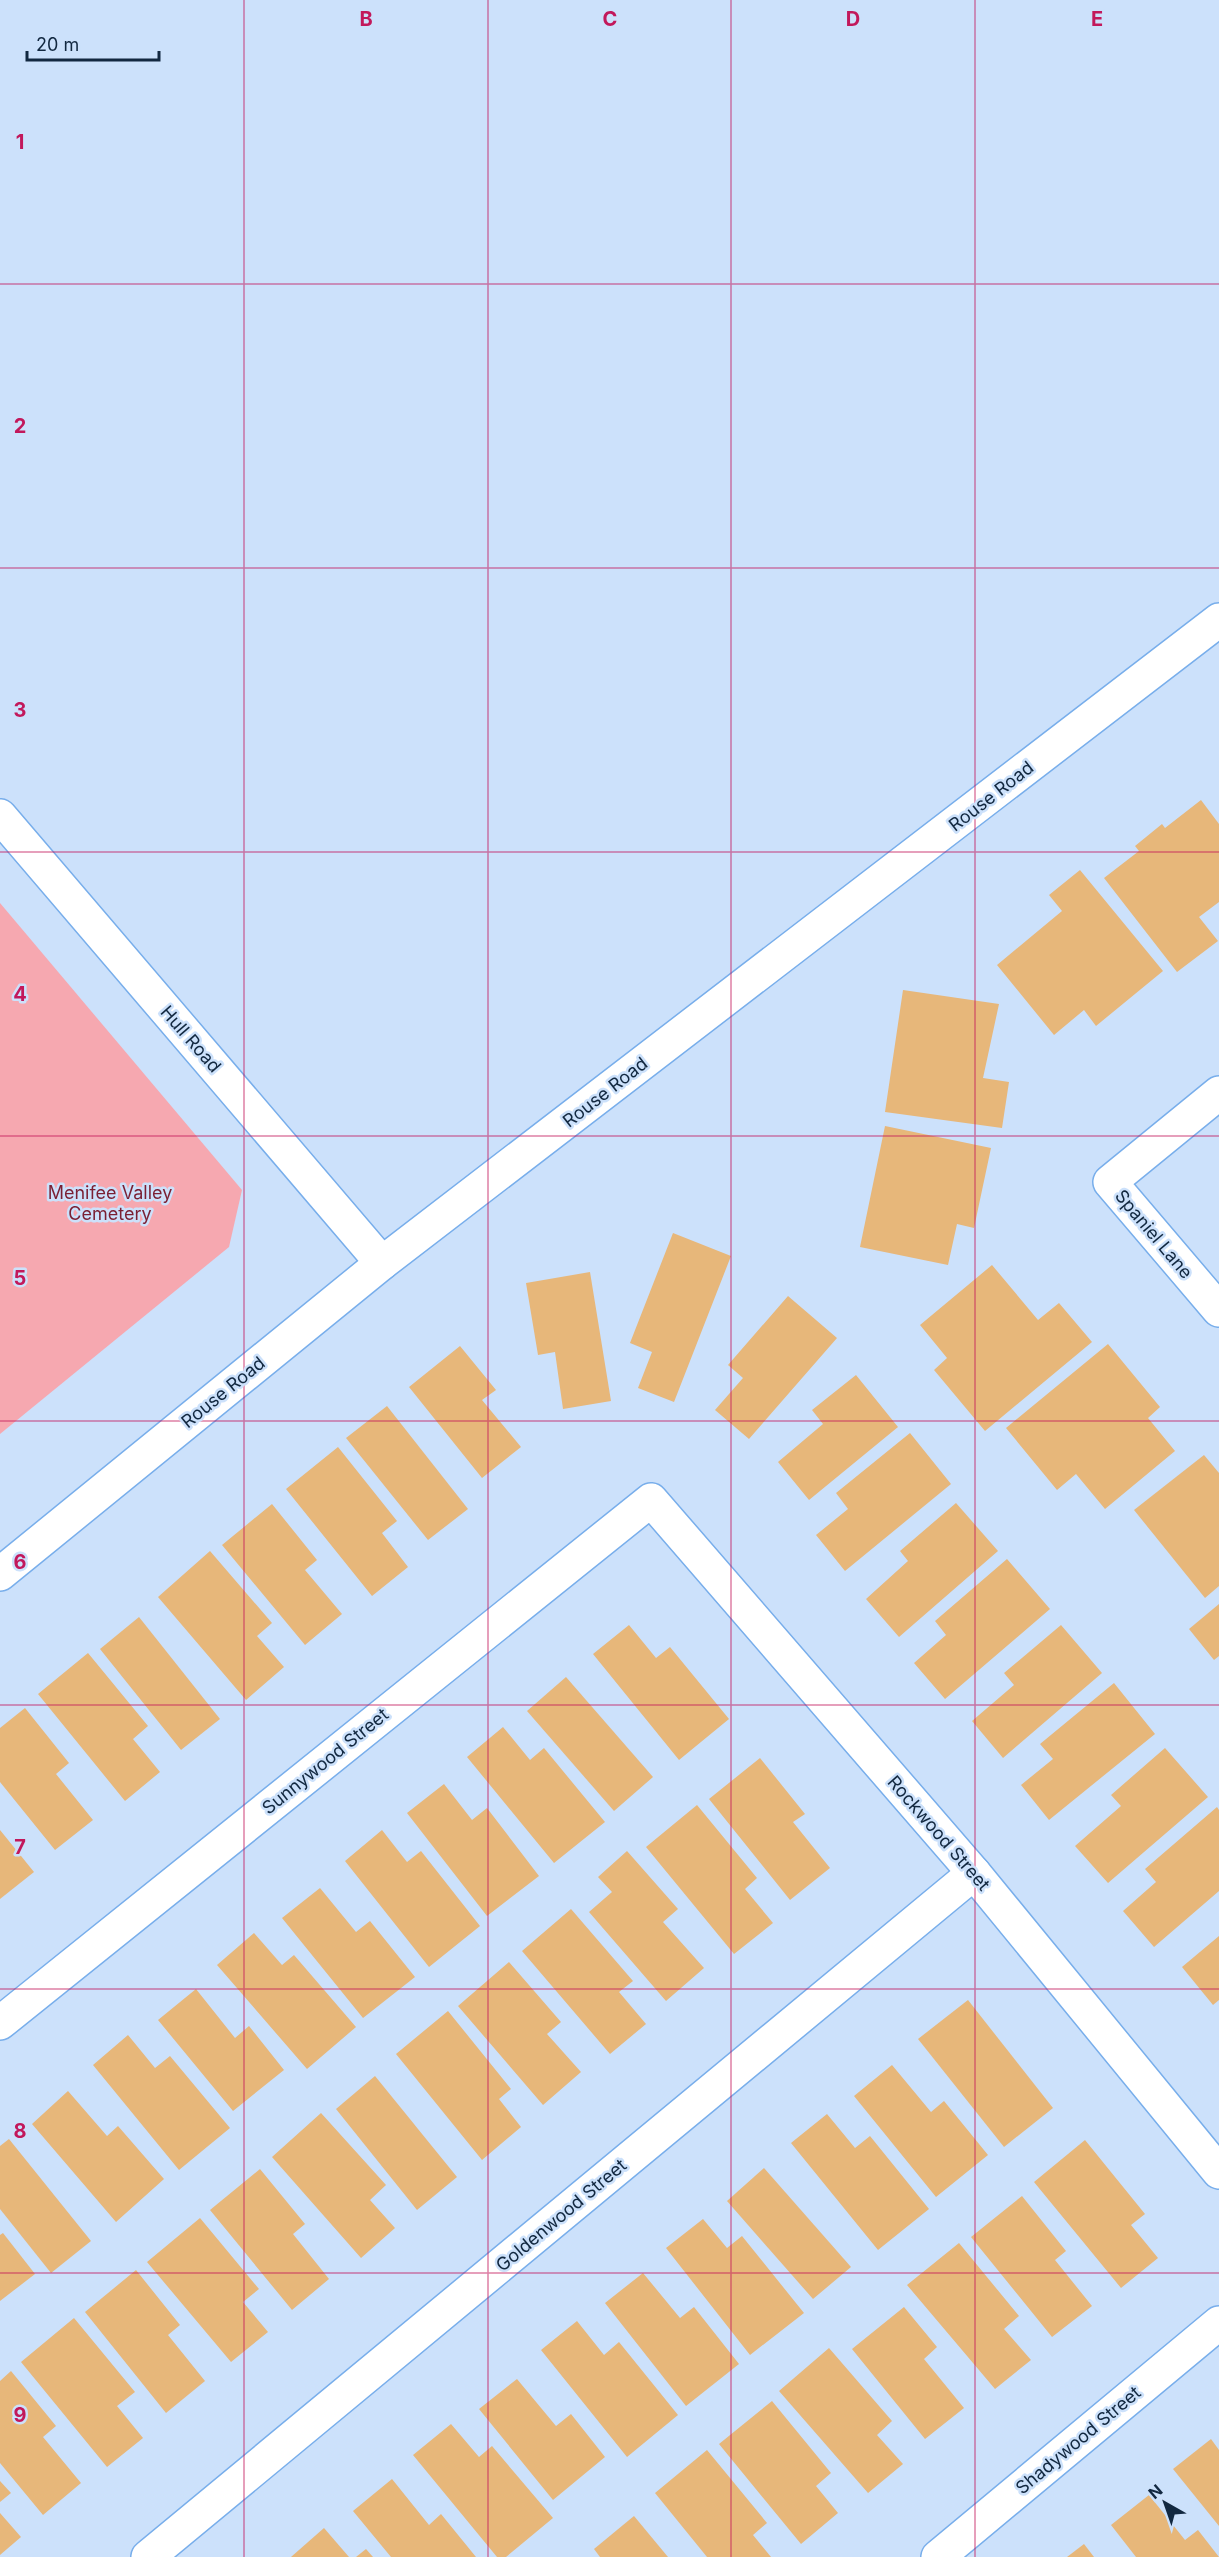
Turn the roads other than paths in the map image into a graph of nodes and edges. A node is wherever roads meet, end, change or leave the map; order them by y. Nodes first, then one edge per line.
1 (1219, 620) edge
2 (0, 816) edge
3 (1219, 1093) edge
4 (382, 1263) junction
5 (1219, 1310) edge
6 (651, 1500) joint
7 (0, 1574) edge
8 (974, 1873) junction
9 (0, 2022) edge
10 (1219, 2172) edge
11 (1219, 2323) edge
12 (148, 2557) edge
13 (938, 2557) edge

1 - 4 street, Rouse Road
2 - 4 street, Hull Road
3 - 5 street, Spaniel Lane
4 - 7 street, Rouse Road
6 - 8 street, Rockwood Street
6 - 9 street, Sunnywood Street
8 - 10 street, Rockwood Street
8 - 12 street, Goldenwood Street
11 - 13 street, Shadywood Street

